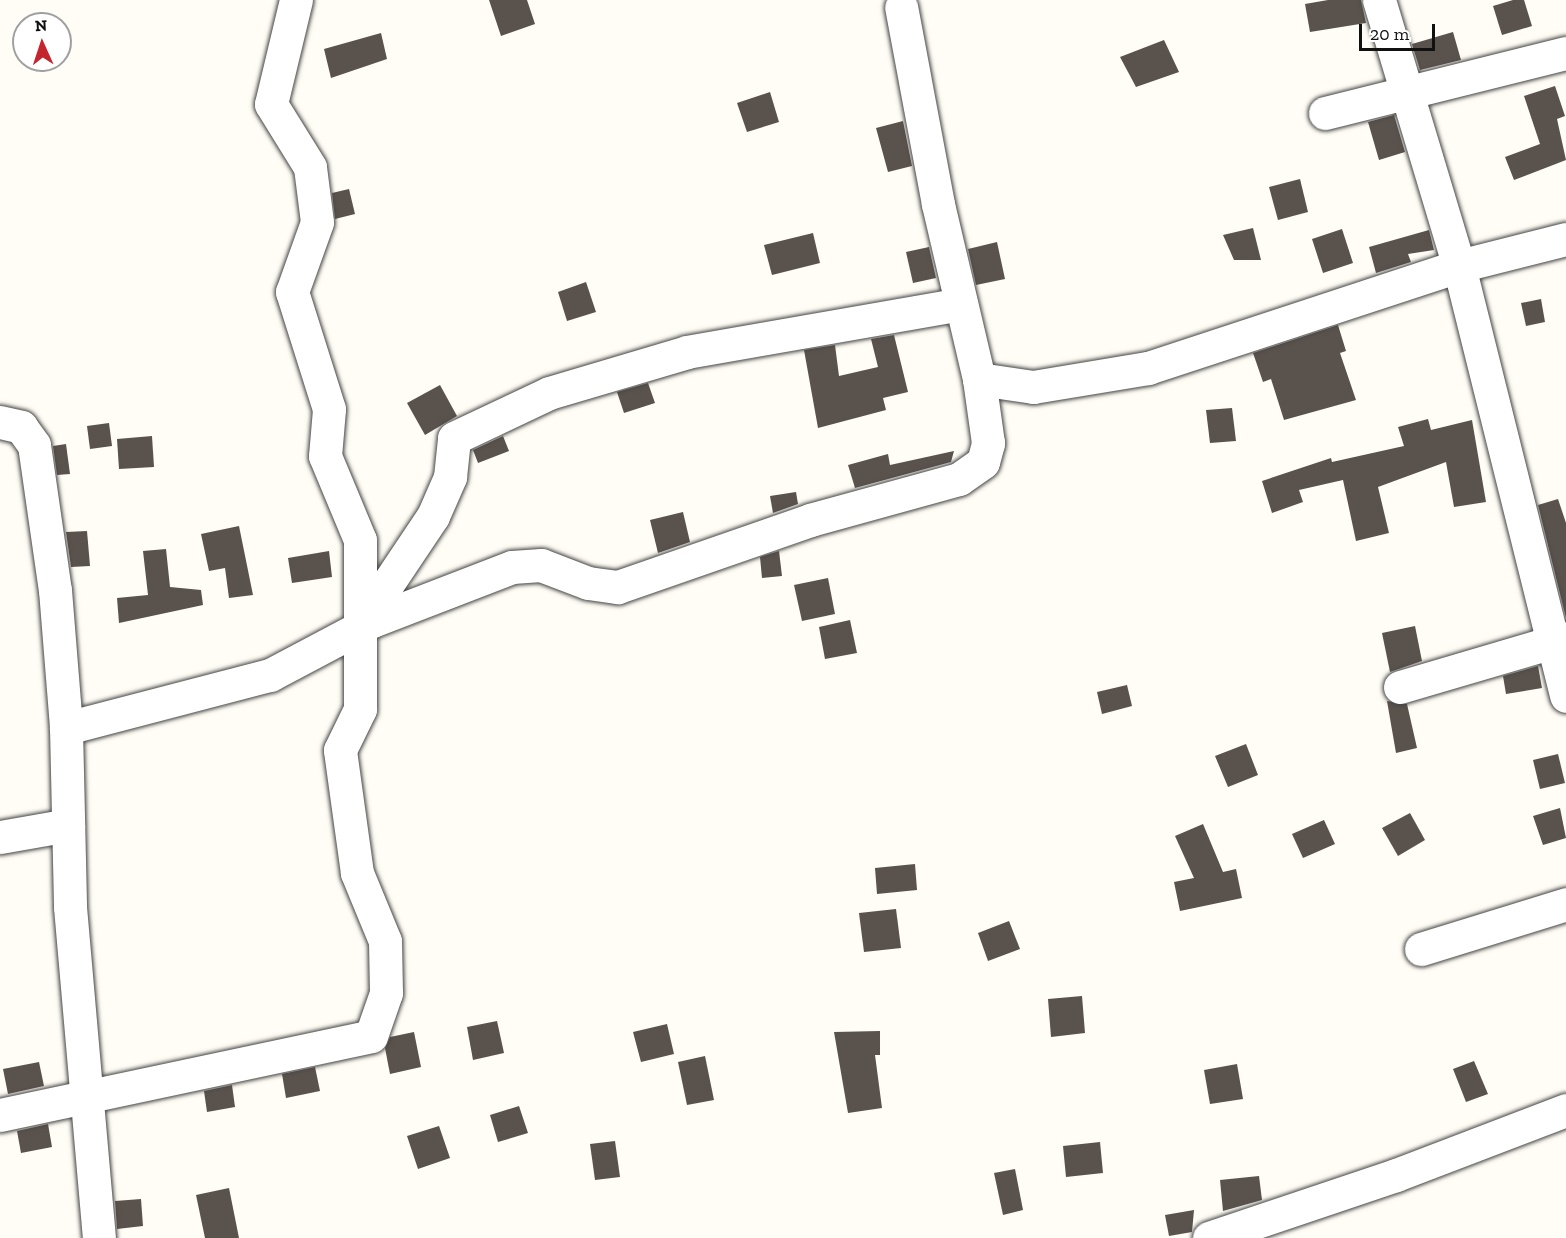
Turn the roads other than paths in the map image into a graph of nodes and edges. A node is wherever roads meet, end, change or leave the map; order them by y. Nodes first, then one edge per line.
1 (296, 0) edge
2 (1379, 0) edge
3 (901, 7) dead end
4 (1566, 53) edge
5 (1405, 92) junction
6 (1325, 113) dead end
7 (1566, 238) edge
8 (1459, 266) junction
9 (961, 304) junction
10 (979, 380) junction
11 (0, 422) edge
12 (359, 628) junction
13 (1559, 640) edge
14 (1400, 687) dead end
15 (1566, 696) edge
16 (66, 728) junction
17 (68, 825) junction
18 (0, 837) edge
19 (1566, 904) edge
20 (1421, 949) dead end
21 (86, 1098) junction
22 (1566, 1110) edge
23 (0, 1115) edge
24 (99, 1238) edge
25 (1209, 1238) edge

1 - 12 street
2 - 5 street
3 - 9 street
4 - 5 street
5 - 6 street
5 - 8 street
7 - 8 street
8 - 10 street
8 - 13 street
9 - 10 street
9 - 12 street
10 - 12 street
11 - 16 street
12 - 16 street
12 - 21 street
13 - 14 street
13 - 15 street
16 - 17 street
17 - 18 street
17 - 21 street
19 - 20 street
21 - 23 street
21 - 24 street
22 - 25 street

